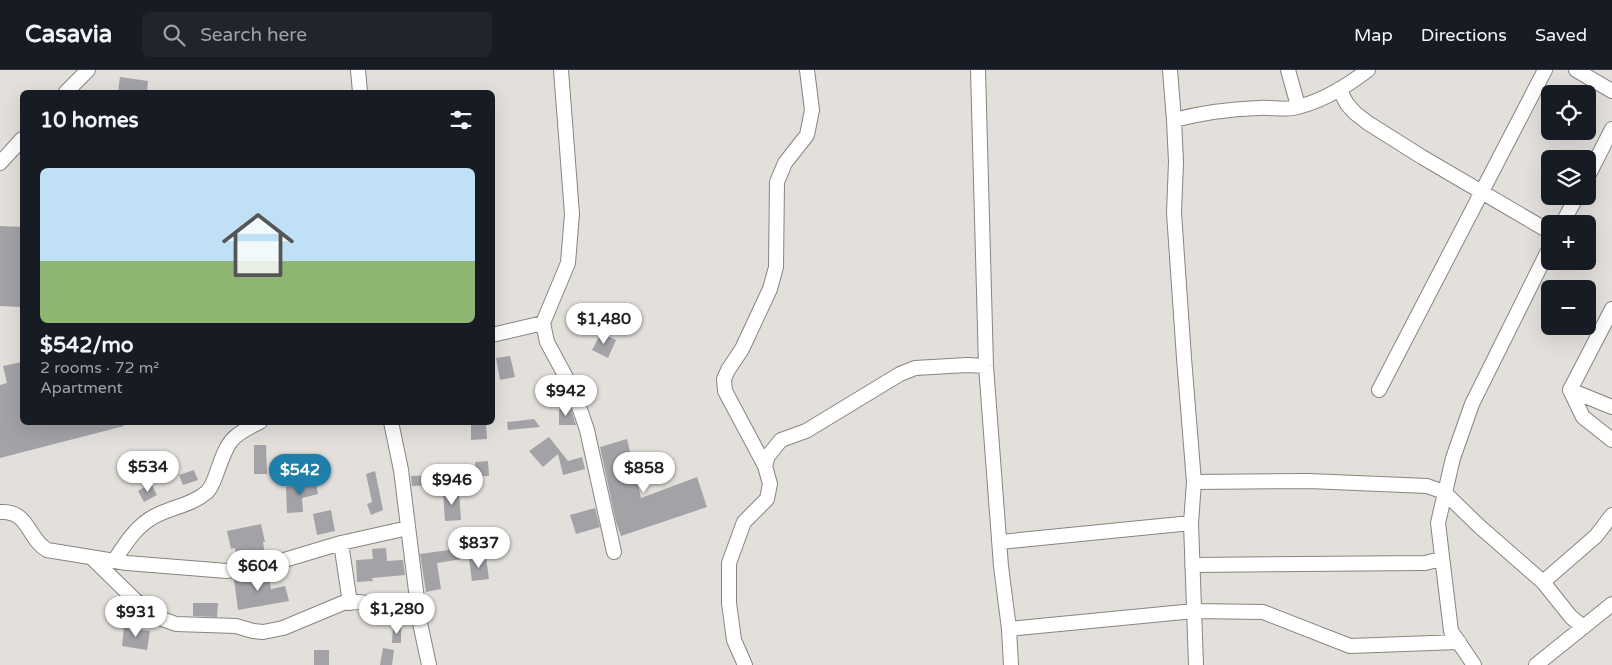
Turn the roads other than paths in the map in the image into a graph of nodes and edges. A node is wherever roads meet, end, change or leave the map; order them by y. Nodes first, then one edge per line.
1 (88, 70) edge
2 (358, 70) edge
3 (561, 70) edge
4 (807, 70) edge
5 (978, 70) edge
6 (1170, 70) edge
7 (1288, 70) edge
8 (1368, 70) edge
9 (1545, 70) edge
10 (1576, 70) edge
11 (1339, 88) junction
12 (68, 90) edge
13 (360, 90) edge
14 (1612, 91) edge
15 (1298, 106) junction
16 (1174, 120) junction
17 (1612, 129) edge
18 (20, 141) edge
19 (1596, 160) edge
20 (0, 163) edge
21 (1482, 191) junction
22 (1541, 227) edge
23 (1541, 265) edge
24 (1612, 309) edge
25 (544, 323) junction
26 (495, 334) edge
27 (986, 366) junction
28 (1379, 390) dead end
29 (1570, 390) junction
30 (1612, 407) edge
31 (254, 425) edge
32 (392, 425) edge
33 (1612, 440) edge
34 (765, 466) junction
35 (1194, 482) junction
36 (1444, 492) junction
37 (0, 512) edge
38 (1612, 515) edge
39 (1191, 523) junction
40 (408, 528) junction
41 (1000, 542) junction
42 (341, 543) junction
43 (614, 552) dead end
44 (91, 557) junction
45 (1441, 558) junction
46 (114, 561) junction
47 (1192, 564) junction
48 (1543, 582) junction
49 (350, 603) junction
50 (1612, 604) edge
51 (418, 609) junction
52 (1194, 612) junction
53 (1582, 627) junction
54 (1010, 629) junction
55 (1459, 642) junction
56 (429, 665) edge
57 (745, 665) edge
58 (1011, 665) edge
59 (1196, 665) edge
60 (1474, 665) edge
61 (1536, 665) edge

1 - 12 street
2 - 13 street
3 - 25 street
4 - 34 street
5 - 27 street
6 - 16 street
7 - 15 street
8 - 11 street
9 - 21 street
10 - 14 street
11 - 15 street
11 - 21 street
15 - 16 street
16 - 35 street
17 - 19 street
18 - 20 street
21 - 22 street
21 - 28 street
23 - 36 street
24 - 29 street
25 - 26 street
25 - 43 street
27 - 34 street
27 - 41 street
29 - 30 street
29 - 33 street
31 - 46 street
32 - 40 street
34 - 57 street
35 - 36 street
35 - 39 street
36 - 45 street
36 - 48 street
37 - 44 street
38 - 48 street
39 - 41 street
39 - 47 street
40 - 42 street
40 - 51 street
41 - 54 street
42 - 46 street
42 - 49 street
44 - 46 street
44 - 49 street
45 - 47 street
45 - 55 street
47 - 52 street
48 - 53 street
49 - 51 street
50 - 53 street
51 - 56 street
52 - 54 street
52 - 55 street
52 - 59 street
53 - 61 street
54 - 58 street
55 - 60 street

